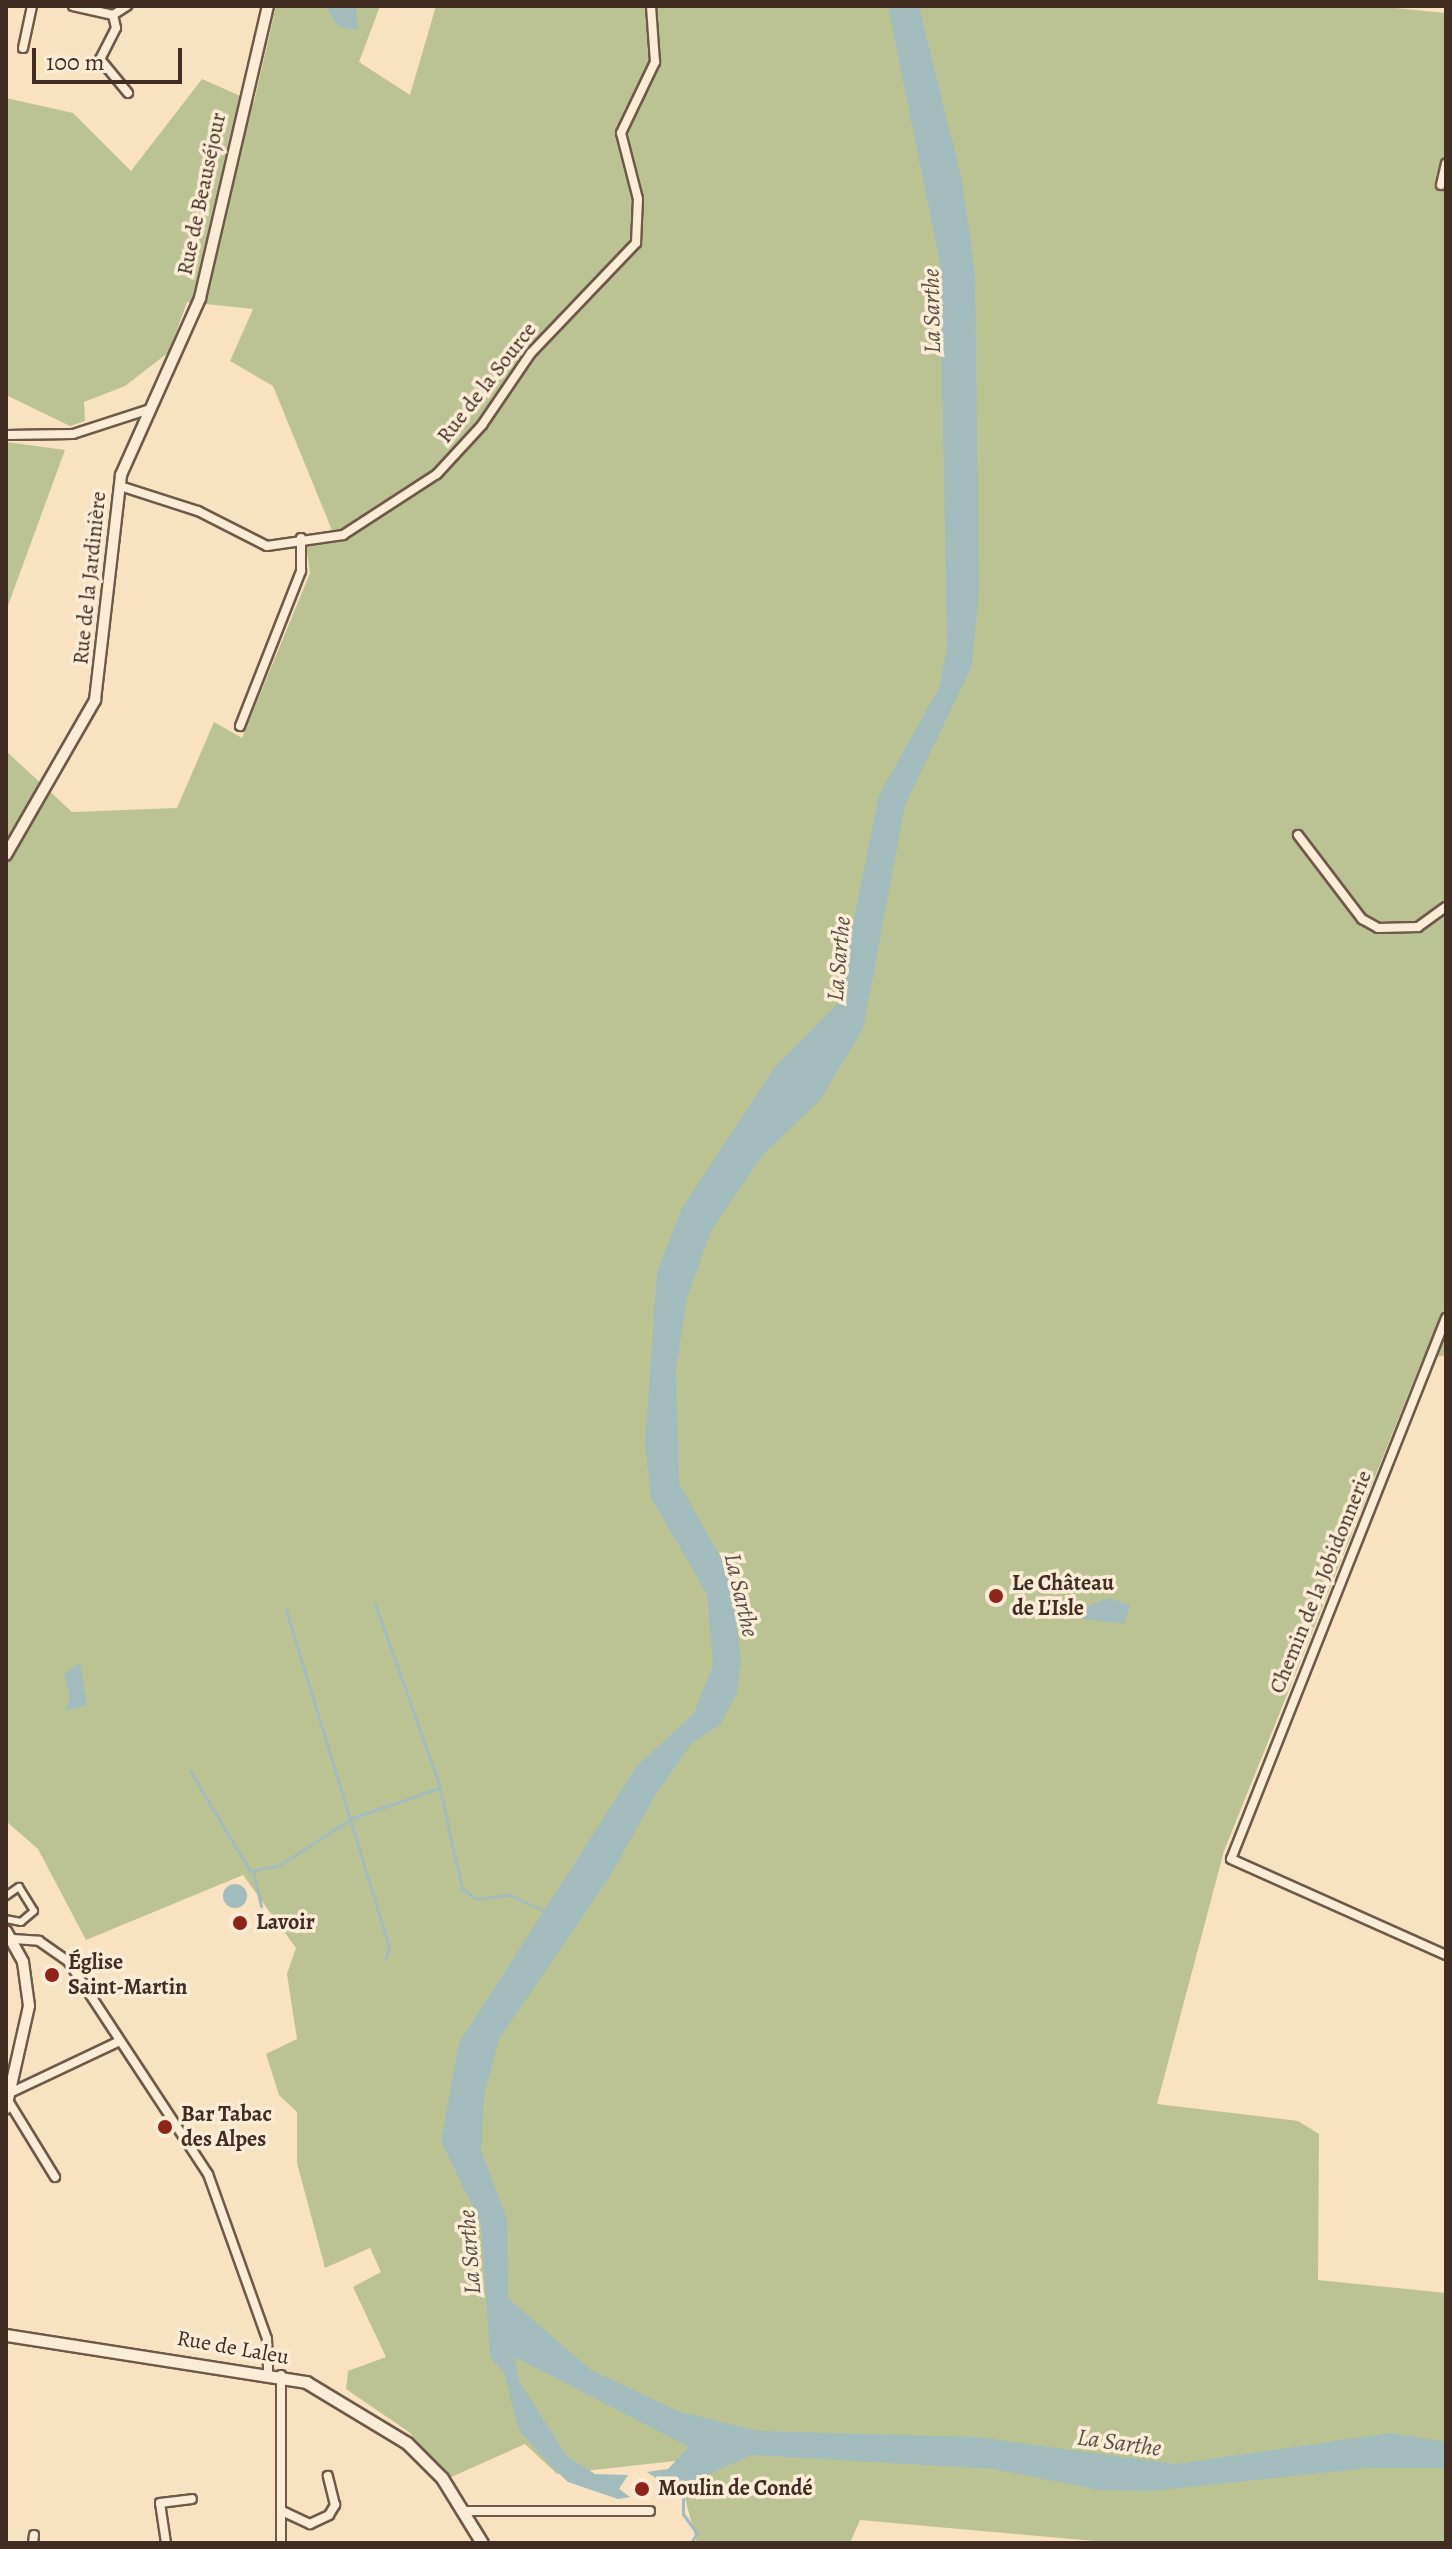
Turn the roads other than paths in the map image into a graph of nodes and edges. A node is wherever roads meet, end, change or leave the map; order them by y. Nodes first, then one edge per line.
1 (32, 6) edge
2 (73, 6) edge
3 (127, 6) edge
4 (268, 6) edge
5 (651, 6) edge
6 (113, 15) junction
7 (23, 48) dead end
8 (128, 93) dead end
9 (1446, 164) edge
10 (1441, 185) dead end
11 (200, 298) joint
12 (150, 409) junction
13 (6, 435) edge
14 (120, 486) junction
15 (301, 538) junction
16 (240, 726) dead end
17 (1298, 835) dead end
18 (6, 855) edge
19 (1446, 907) edge
20 (1446, 1318) edge
21 (6, 1896) edge
22 (6, 1919) edge
23 (10, 1935) edge
24 (1446, 1955) edge
25 (120, 2041) junction
26 (9, 2101) edge
27 (55, 2177) dead end
28 (6, 2335) edge
29 (275, 2373) junction
30 (328, 2476) dead end
31 (192, 2499) dead end
32 (282, 2511) junction
33 (463, 2511) junction
34 (650, 2511) dead end
35 (166, 2543) edge
36 (281, 2543) edge
37 (482, 2543) edge

1 - 7 street
2 - 6 street
3 - 6 street
4 - 11 street, Rue de Beauséjour
5 - 15 street, Rue de la Source
6 - 8 street
9 - 10 street
11 - 12 street, Rue de la Jardinière
12 - 13 street
12 - 14 street, Rue de la Jardinière
14 - 15 street, Rue de la Source
14 - 18 street, Rue de la Jardinière
15 - 16 street
17 - 19 street
20 - 24 street, Chemin de la Jobidonnerie
21 - 22 street
23 - 25 street
23 - 26 street
25 - 26 street
25 - 29 street
26 - 27 street
28 - 29 main road, Rue de Laleu
29 - 32 street
29 - 33 main road, Rue de Laleu
30 - 32 street
31 - 35 street
32 - 36 street
33 - 34 street
33 - 37 main road, Rue de Laleu

